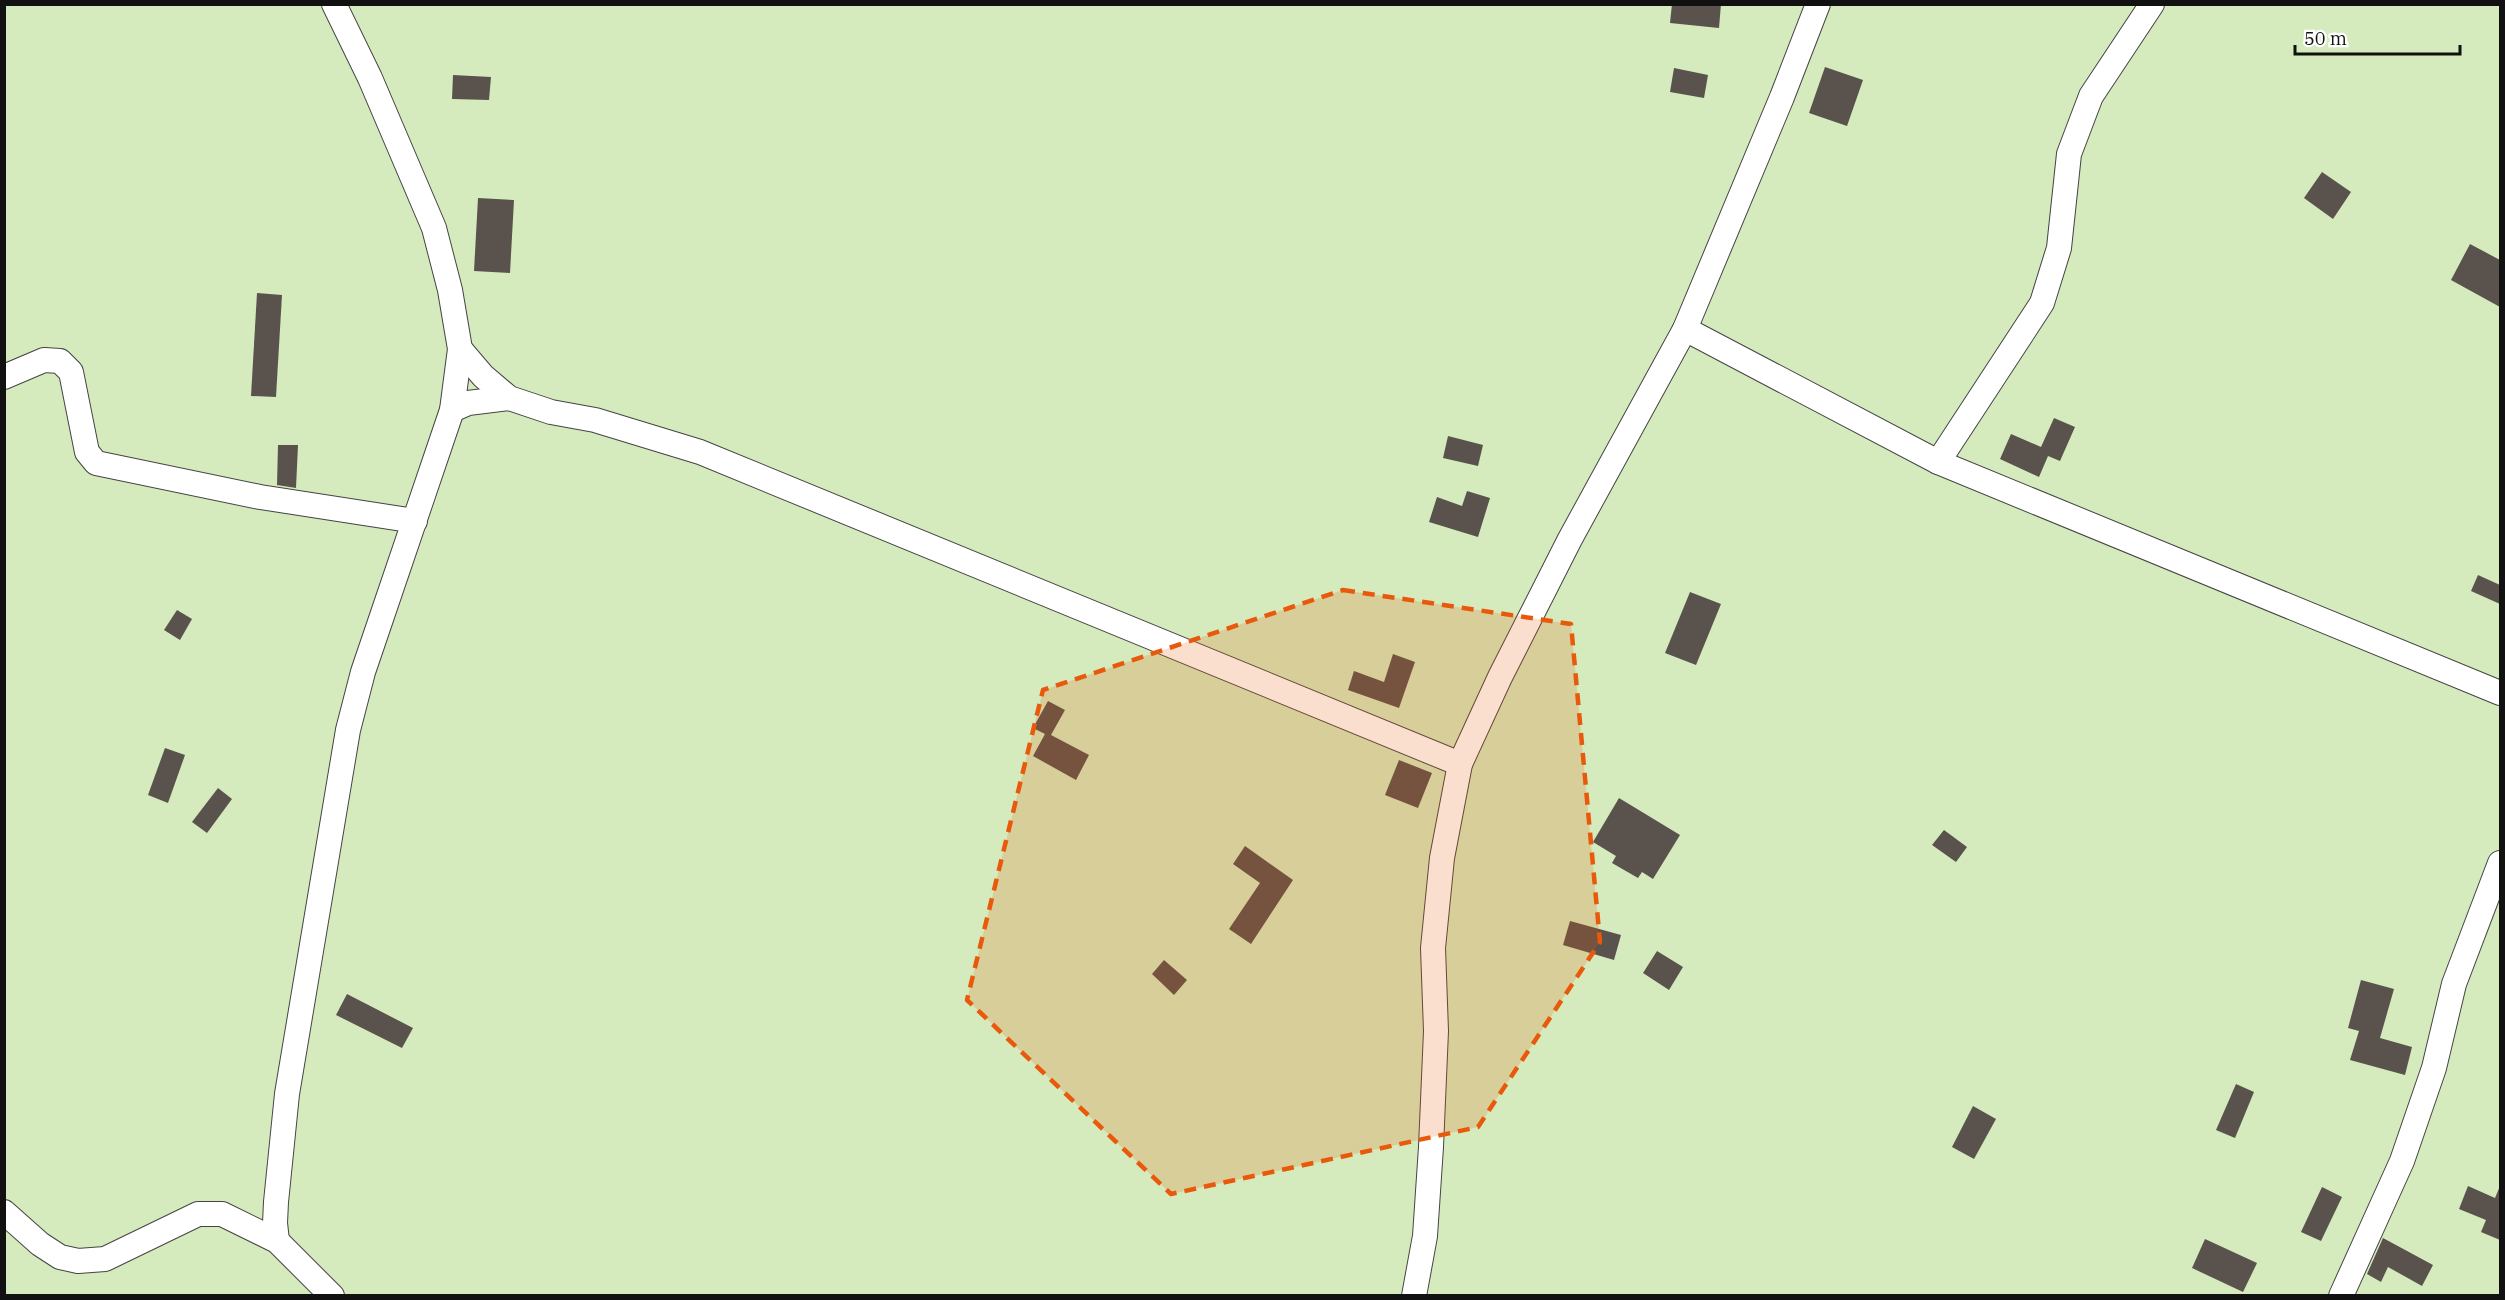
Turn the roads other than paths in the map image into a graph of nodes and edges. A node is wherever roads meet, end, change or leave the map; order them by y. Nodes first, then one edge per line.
1 (334, 4) edge
2 (1818, 4) edge
3 (2152, 4) edge
4 (1685, 329) junction
5 (460, 349) junction
6 (4, 377) edge
7 (509, 398) junction
8 (452, 410) junction
9 (1938, 462) junction
10 (415, 521) junction
11 (2500, 693) edge
12 (1460, 764) junction
13 (2500, 863) edge
14 (4, 1212) edge
15 (277, 1241) junction
16 (332, 1296) edge
17 (1414, 1296) edge
18 (2341, 1296) edge

1 - 5 street
2 - 4 street
3 - 9 street
4 - 9 street
4 - 12 street
5 - 7 street
5 - 8 street
6 - 10 street
7 - 8 street
7 - 12 street
8 - 10 street
9 - 11 street
10 - 15 street
12 - 17 street
13 - 18 street
14 - 15 street
15 - 16 street

